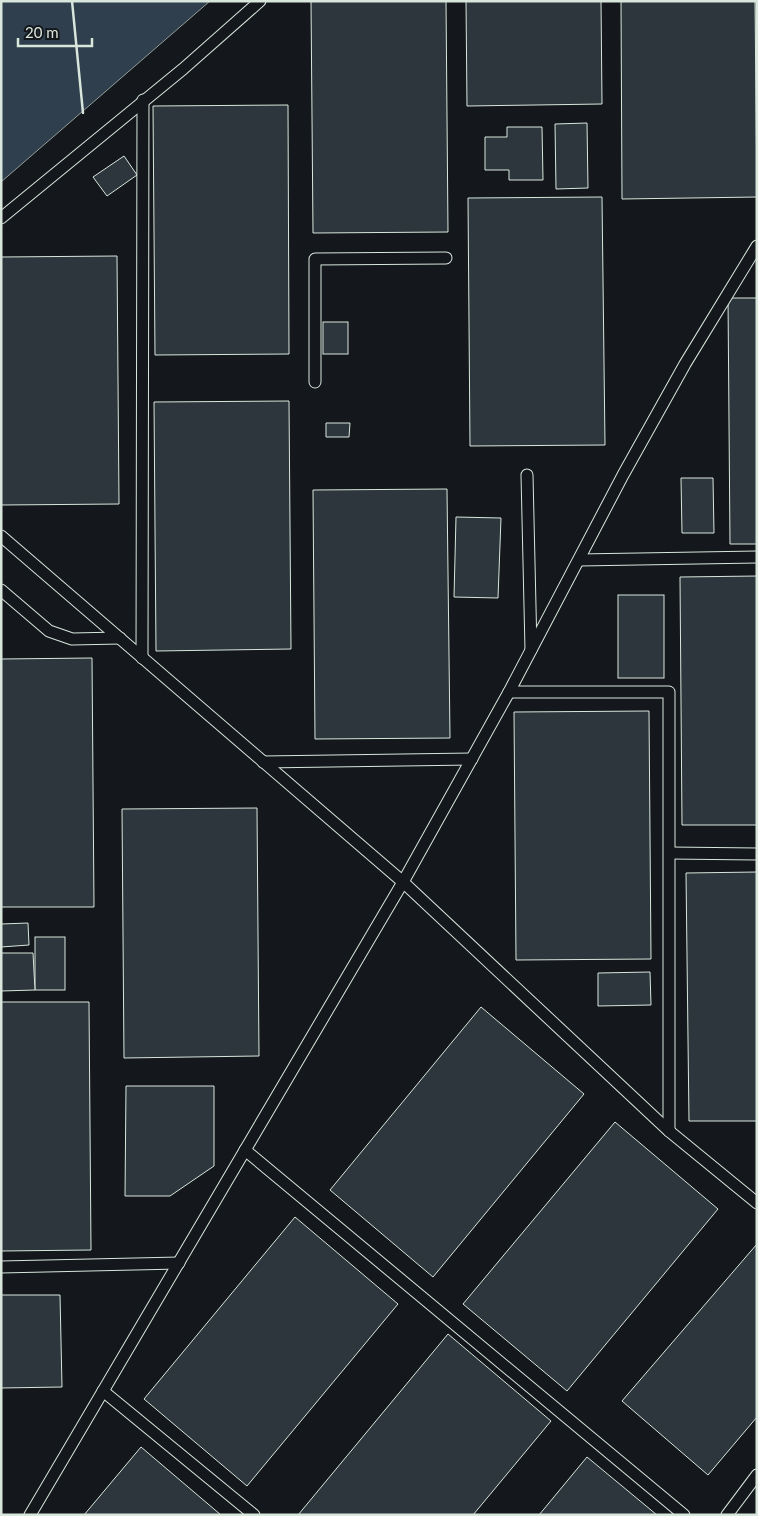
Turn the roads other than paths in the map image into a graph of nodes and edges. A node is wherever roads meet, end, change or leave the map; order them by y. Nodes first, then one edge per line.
1 (260, 1) edge
2 (143, 100) junction
3 (1, 218) edge
4 (757, 246) edge
5 (446, 258) dead end
6 (314, 382) dead end
7 (527, 474) dead end
8 (1, 536) edge
9 (757, 557) edge
10 (579, 560) junction
11 (1, 590) edge
12 (120, 638) junction
13 (531, 651) junction
14 (142, 658) junction
15 (509, 692) junction
16 (472, 759) junction
17 (263, 762) junction
18 (670, 853) junction
19 (757, 854) edge
20 (403, 882) junction
21 (669, 1132) junction
22 (245, 1150) junction
23 (757, 1203) edge
24 (179, 1263) junction
25 (1, 1267) edge
26 (103, 1391) junction
27 (757, 1474) edge
28 (30, 1515) edge
29 (254, 1515) edge
30 (684, 1515) edge
31 (727, 1515) edge

1 - 2 lane
2 - 3 lane
2 - 14 lane
4 - 10 lane
5 - 6 lane
7 - 13 lane
8 - 12 lane
9 - 10 lane
10 - 13 lane
11 - 12 lane
12 - 14 lane
13 - 15 lane
14 - 17 lane
15 - 16 lane
15 - 18 lane
16 - 17 lane
16 - 20 lane
17 - 20 lane
18 - 19 lane
18 - 21 lane
20 - 21 lane
20 - 22 lane
21 - 23 lane
22 - 24 lane
22 - 30 lane
24 - 25 lane
24 - 26 lane
26 - 28 lane
26 - 29 lane
27 - 31 lane

